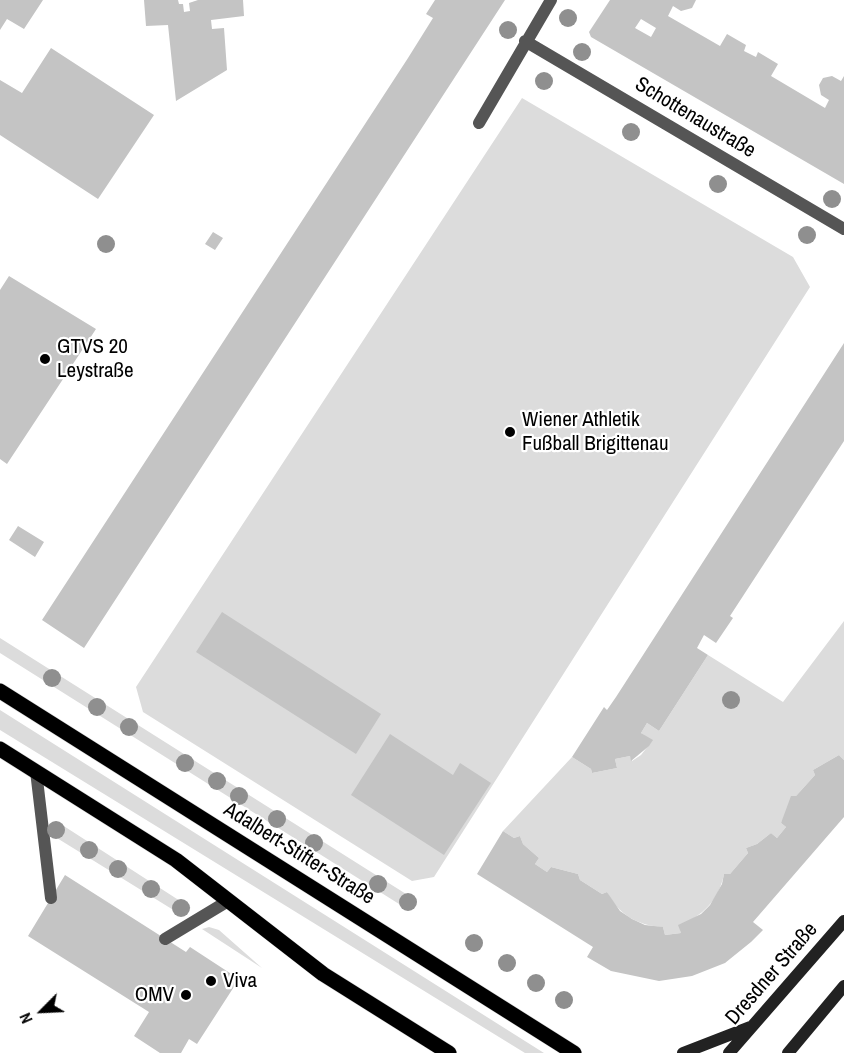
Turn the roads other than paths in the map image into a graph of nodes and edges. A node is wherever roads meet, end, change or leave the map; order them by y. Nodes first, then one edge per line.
1 (551, 0) edge
2 (525, 41) junction
3 (479, 123) dead end
4 (844, 229) edge
5 (0, 691) edge
6 (0, 749) edge
7 (36, 771) junction
8 (51, 898) dead end
9 (228, 901) junction
10 (844, 921) edge
11 (165, 939) dead end
12 (844, 986) edge
13 (752, 1027) junction
14 (449, 1053) edge
15 (574, 1053) edge
16 (683, 1053) edge
17 (729, 1053) edge
18 (788, 1053) edge

1 - 2 street
2 - 3 street
2 - 4 street, Schottenaustraße
5 - 15 main road, Adalbert-Stifter-Straße
6 - 7 main road
7 - 8 street
7 - 9 main road
9 - 11 street
9 - 14 main road
10 - 13 main road, Dresdner Straße
12 - 18 main road
13 - 16 main road
13 - 17 main road, Dresdner Straße

